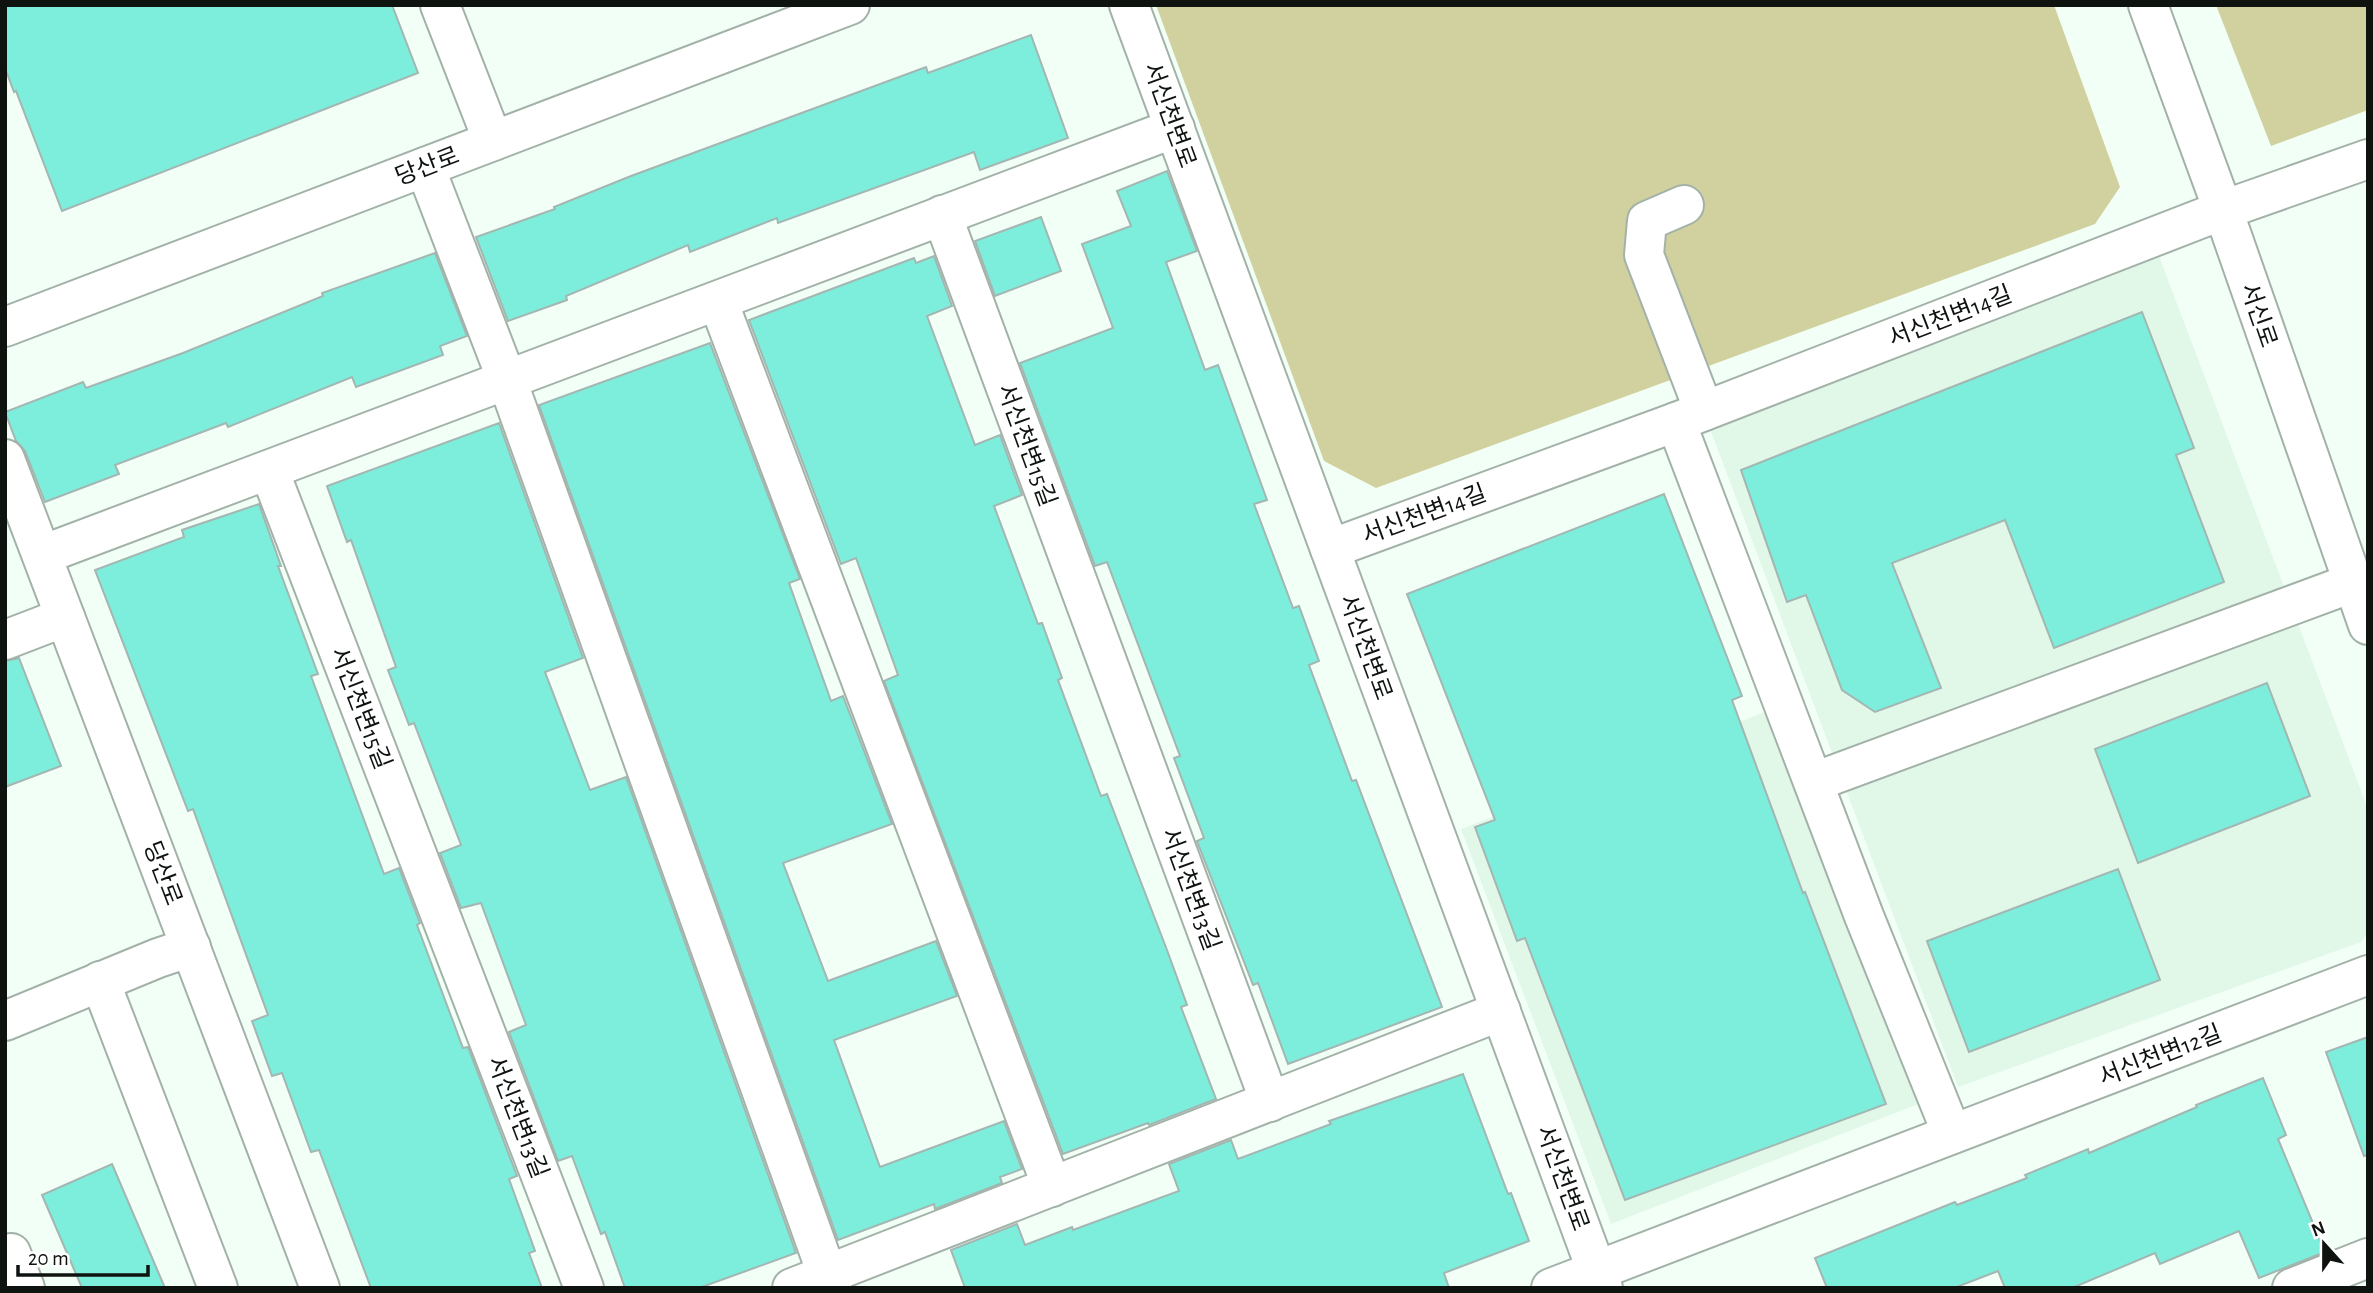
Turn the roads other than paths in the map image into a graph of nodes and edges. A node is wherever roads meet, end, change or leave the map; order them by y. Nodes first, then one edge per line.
1 (440, 5) edge
2 (849, 5) edge
3 (1129, 5) edge
4 (2148, 5) edge
5 (1175, 128) junction
6 (494, 141) junction
7 (2368, 159) edge
8 (425, 167) junction
9 (1684, 205) dead end
10 (2223, 210) junction
11 (942, 215) junction
12 (718, 301) junction
13 (5, 327) edge
14 (507, 380) junction
15 (1690, 417) junction
16 (5, 459) edge
17 (269, 470) junction
18 (1330, 549) junction
19 (42, 555) junction
20 (2351, 583) junction
21 (65, 617) junction
22 (2368, 625) edge
23 (5, 640) edge
24 (1112, 676) joint
25 (1814, 782) junction
26 (452, 946) joint
27 (191, 947) junction
28 (2368, 975) edge
29 (100, 981) junction
30 (1501, 1012) junction
31 (5, 1021) edge
32 (1270, 1102) junction
33 (1952, 1134) junction
34 (1052, 1187) junction
35 (5, 1255) edge
36 (2368, 1258) edge
37 (1600, 1279) edge
38 (817, 1283) edge
39 (25, 1288) edge
40 (218, 1288) edge
41 (320, 1288) edge
42 (584, 1288) edge
43 (1551, 1288) edge
44 (2292, 1288) edge

1 - 6 street
2 - 6 street, 당산로
3 - 5 street, 서신천변로
4 - 10 street, 서신로
5 - 11 street
5 - 18 street, 서신천변로
6 - 8 street, 당산로
7 - 10 street, 서신천변14길
8 - 13 street, 당산로
8 - 14 street
9 - 15 street
10 - 15 street, 서신천변14길
10 - 20 street, 서신로
11 - 12 street
11 - 24 street, 서신천변15길
12 - 14 street
12 - 34 street
14 - 17 street
14 - 38 street
15 - 18 street, 서신천변14길
15 - 25 street
16 - 19 street, 당산로
17 - 19 street
17 - 26 street, 서신천변15길
18 - 30 street, 서신천변로
19 - 21 street, 당산로
20 - 22 street, 서신로
20 - 25 street
21 - 23 street
21 - 27 street, 당산로
24 - 32 street, 서신천변13길
25 - 33 street
26 - 42 street, 서신천변13길
27 - 29 street
27 - 41 street, 당산로
28 - 33 street, 서신천변12길
29 - 31 street
29 - 40 street
30 - 32 street
30 - 37 street, 서신천변로
32 - 34 street
33 - 37 street, 서신천변12길
34 - 38 street
35 - 39 street
36 - 44 street
37 - 43 street, 서신천변12길

